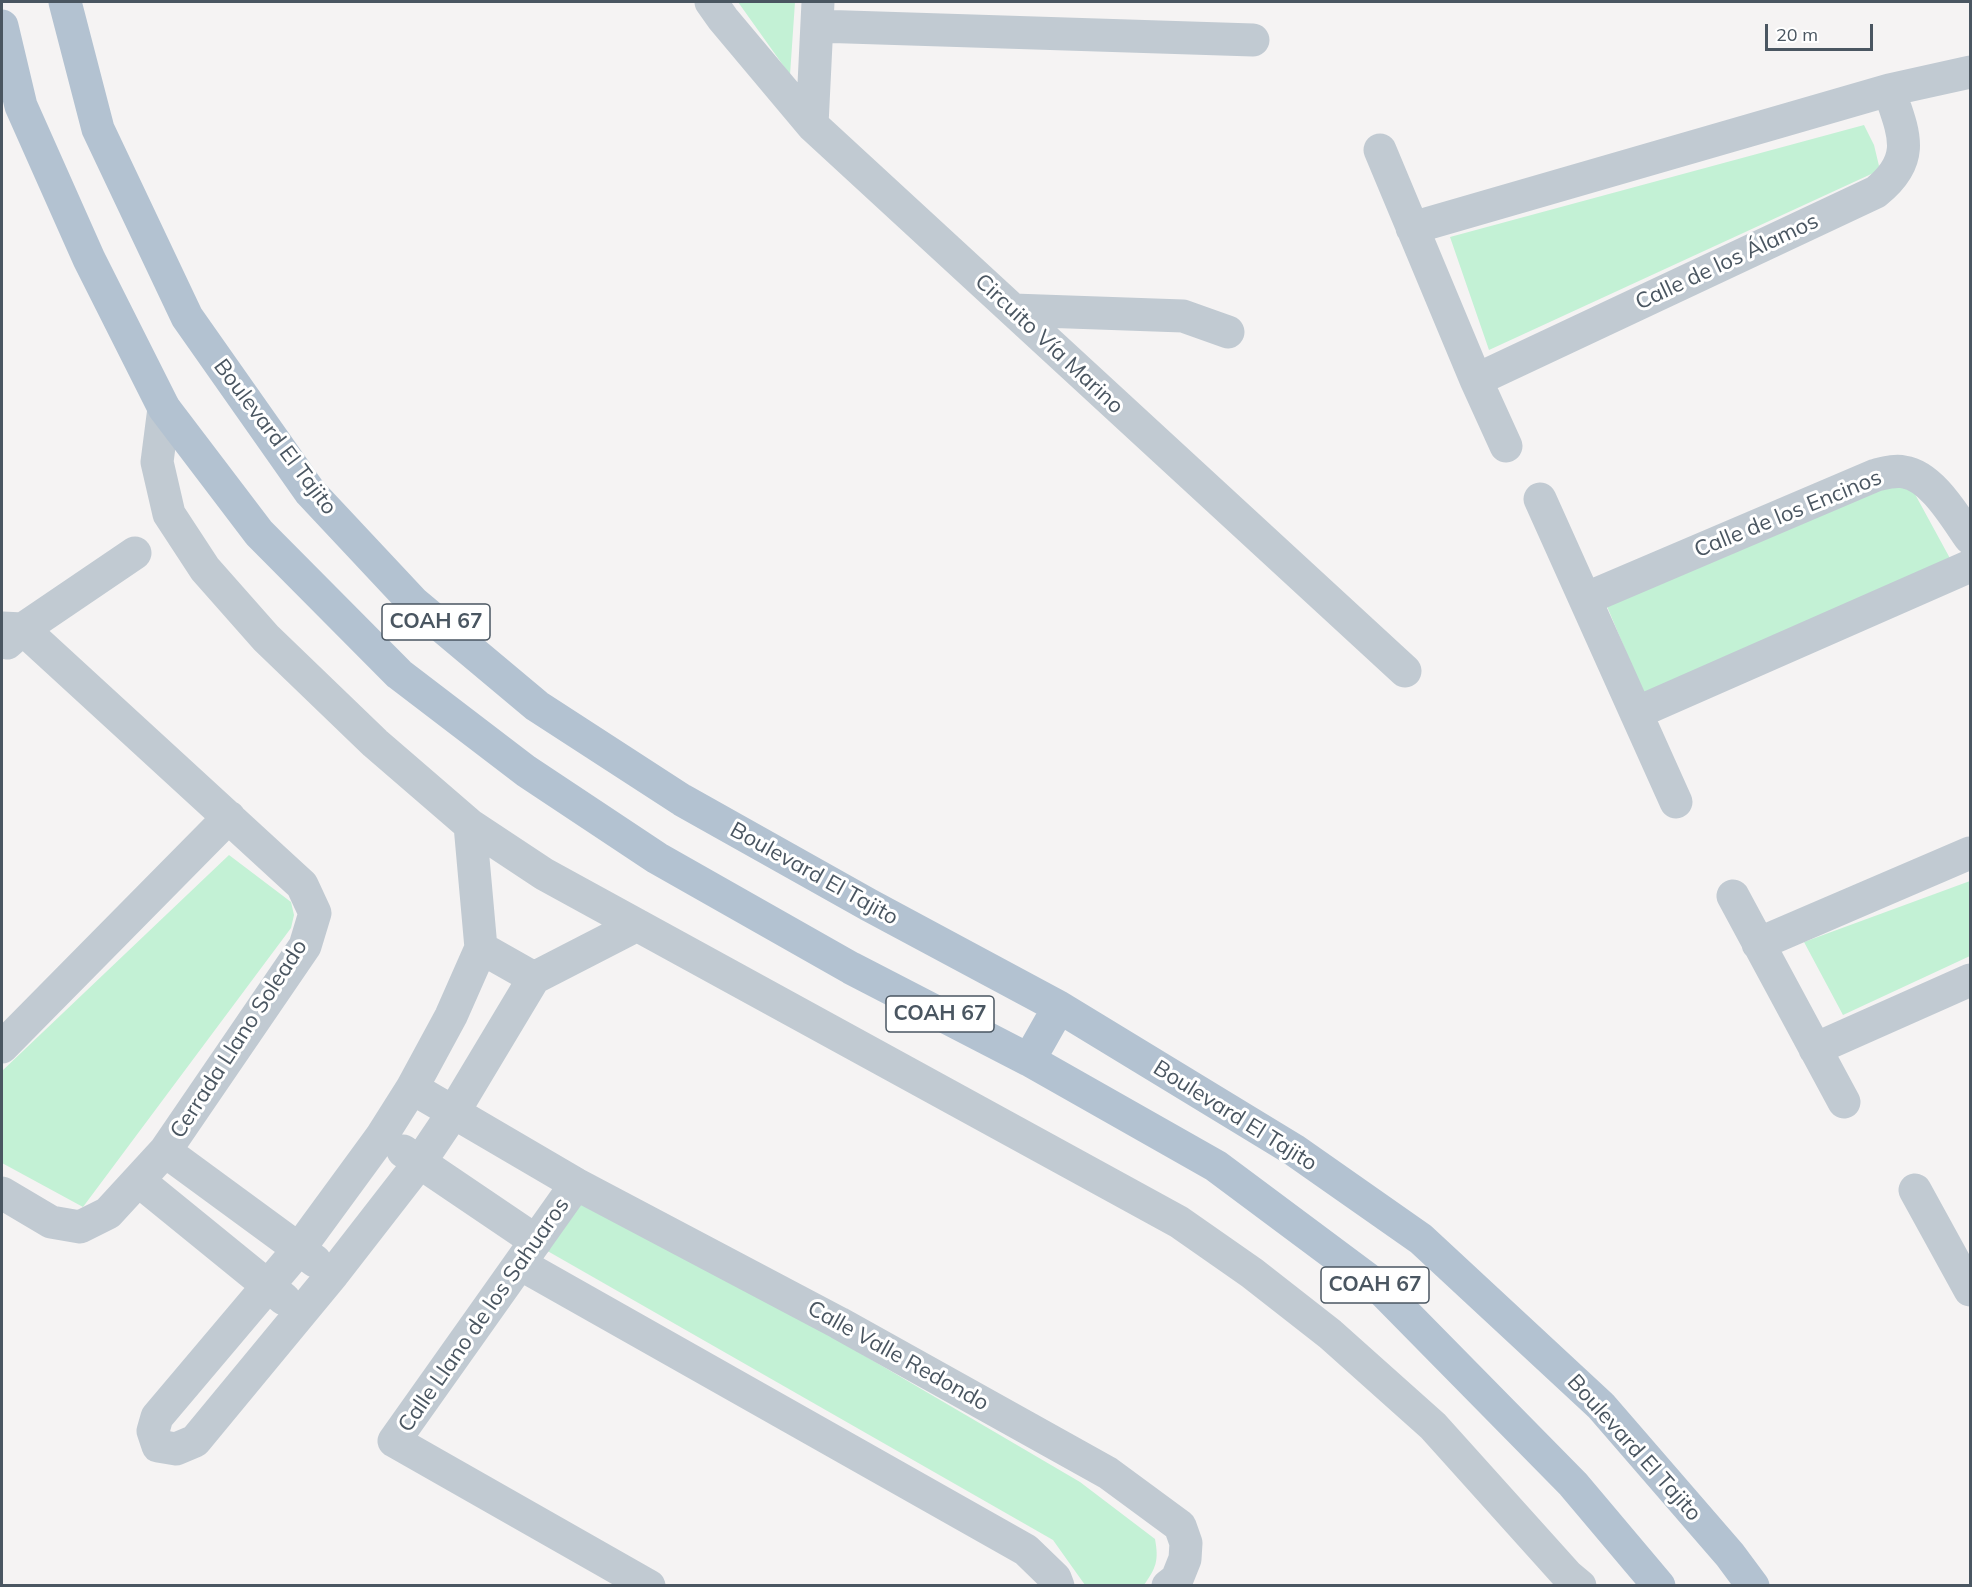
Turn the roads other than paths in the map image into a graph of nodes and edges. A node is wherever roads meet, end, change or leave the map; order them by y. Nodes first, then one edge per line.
1 (65, 2) edge
2 (711, 2) edge
3 (818, 14) edge
4 (2, 26) edge
5 (1253, 40) dead end
6 (1971, 72) edge
7 (1889, 90) junction
8 (812, 125) junction
9 (1380, 150) dead end
10 (1412, 228) junction
11 (1013, 310) junction
12 (1228, 332) dead end
13 (1476, 380) junction
14 (164, 408) junction
15 (1506, 446) dead end
16 (1540, 499) dead end
17 (1971, 538) edge
18 (135, 553) dead end
19 (1971, 566) edge
20 (1585, 599) junction
21 (9, 635) edge
22 (1405, 671) dead end
23 (1636, 713) junction
24 (1676, 802) dead end
25 (229, 817) junction
26 (470, 825) junction
27 (1971, 853) edge
28 (1733, 896) dead end
29 (637, 925) junction
30 (1758, 944) junction
31 (481, 948) junction
32 (534, 978) junction
33 (1971, 980) edge
34 (1059, 1007) junction
35 (2, 1047) edge
36 (1815, 1048) junction
37 (1029, 1060) junction
38 (412, 1088) junction
39 (1844, 1102) dead end
40 (453, 1113) junction
41 (381, 1137) junction
42 (165, 1151) junction
43 (420, 1162) junction
44 (139, 1181) junction
45 (576, 1184) junction
46 (1916, 1190) dead end
47 (2, 1193) edge
48 (299, 1249) junction
49 (528, 1252) junction
50 (1962, 1255) edge
51 (333, 1274) junction
52 (268, 1286) junction
53 (1971, 1290) edge
54 (300, 1312) junction
55 (1176, 1572) edge
56 (649, 1586) edge
57 (1058, 1586) edge
58 (1580, 1586) edge
59 (1659, 1586) edge
60 (1753, 1586) edge

1 - 34 main road, Boulevard El Tajito / COAH 67
2 - 8 street, Circuito Vía Marino
3 - 5 street
3 - 8 street
4 - 14 main road, COAH 67
6 - 7 street
7 - 10 street
7 - 13 street, Calle de los Álamos
8 - 11 street, Circuito Vía Marino
9 - 10 street
10 - 13 street
11 - 12 street
11 - 22 street, Circuito Vía Marino
13 - 15 street
14 - 26 street
14 - 37 main road, COAH 67
16 - 20 street
17 - 20 street, Calle de los Encinos
18 - 21 street, Cerrada Llano Soleado
19 - 23 street
20 - 23 street
21 - 25 street, Cerrada Llano Soleado
23 - 24 street
25 - 35 street
25 - 42 street, Cerrada Llano Soleado
26 - 29 street
26 - 31 street
27 - 30 street
28 - 30 street
29 - 32 street
29 - 58 street
30 - 36 street
31 - 32 street
31 - 38 street
32 - 40 street
33 - 36 street
34 - 37 main road
34 - 60 main road, Boulevard El Tajito / COAH 67
36 - 39 street
37 - 59 main road, COAH 67
38 - 40 street, Calle Valle Redondo
38 - 41 street
40 - 43 street
40 - 45 street, Calle Valle Redondo
41 - 43 street
41 - 48 street
42 - 44 street, Cerrada Llano Soleado
42 - 48 street, Cerrada Llano Soleado
43 - 49 street
43 - 51 street
44 - 47 street, Cerrada Llano Soleado
44 - 52 street
45 - 49 street, Calle Llano de los Sahuaros
45 - 55 street, Calle Valle Redondo
46 - 50 street
48 - 51 street, Cerrada Llano Soleado
48 - 52 street
49 - 56 street, Calle Llano de los Sahuaros
49 - 57 street
50 - 53 street
51 - 54 street
52 - 54 street
52 - 54 street

